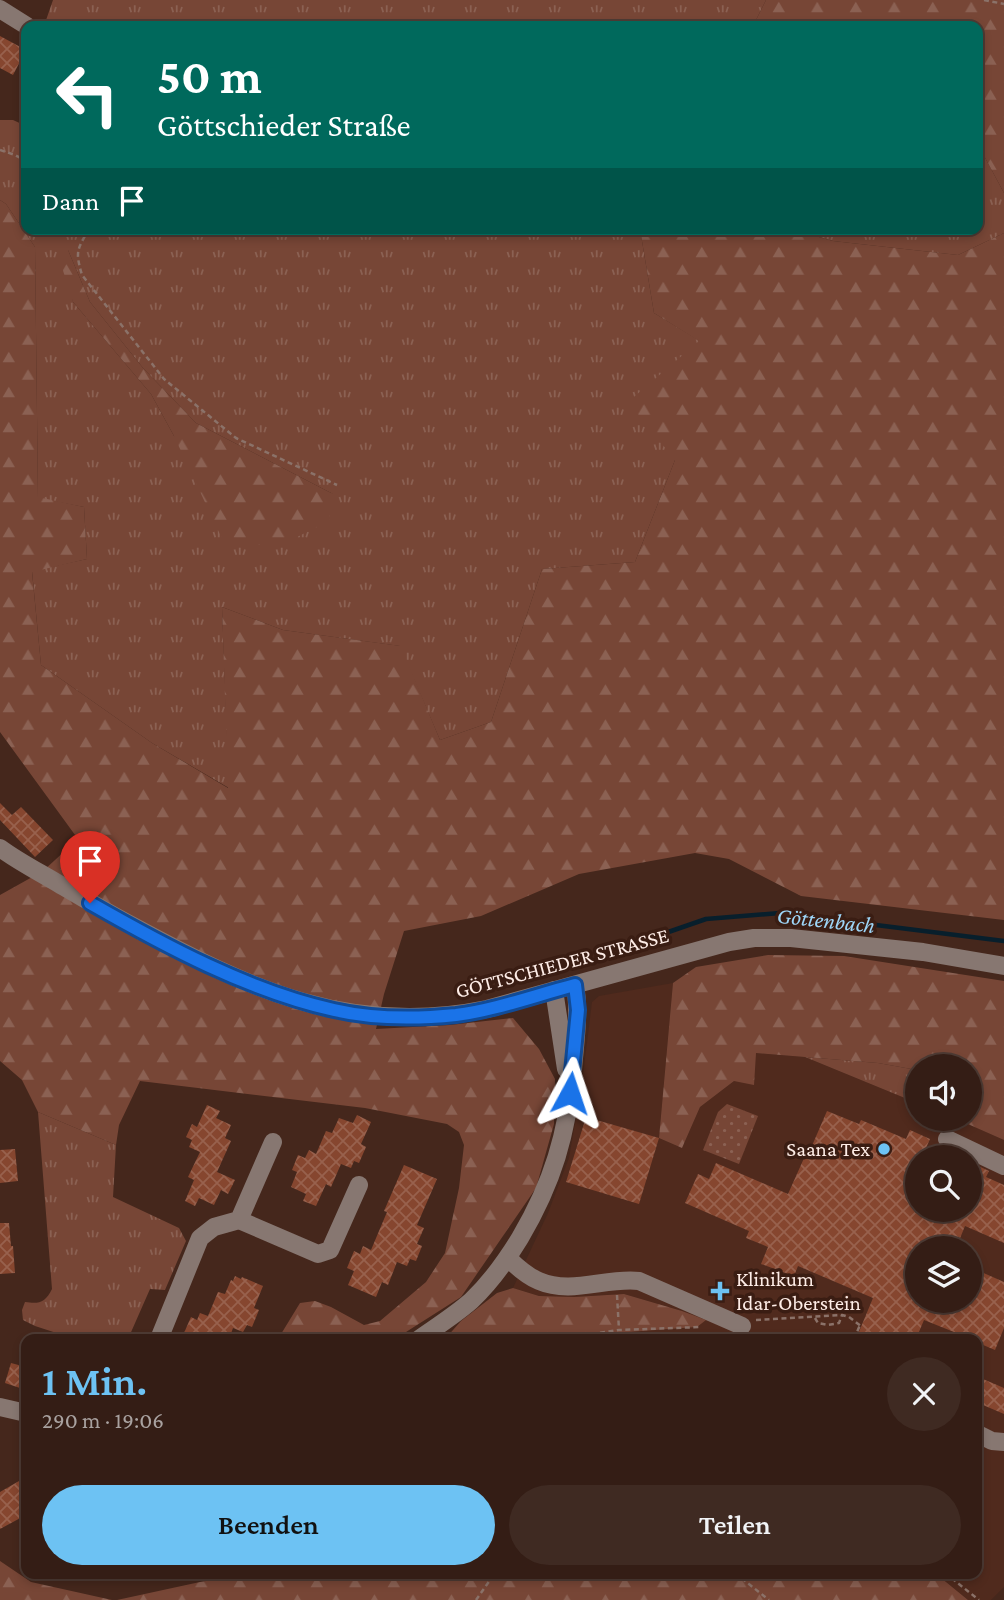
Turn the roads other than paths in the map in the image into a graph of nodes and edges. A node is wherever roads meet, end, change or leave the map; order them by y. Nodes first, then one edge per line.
1 (0, 9) edge
2 (21, 22) edge
3 (0, 848) edge
4 (1004, 967) edge
5 (575, 985) junction
6 (554, 990) junction
7 (570, 1093) junction
8 (947, 1139) dead end
9 (273, 1142) dead end
10 (1004, 1166) edge
11 (359, 1185) dead end
12 (239, 1220) junction
13 (508, 1258) junction
14 (742, 1326) road end
15 (161, 1334) edge
16 (426, 1334) edge
17 (0, 1407) edge
18 (21, 1412) edge
19 (982, 1436) edge
20 (1004, 1441) edge

1 - 2 street
3 - 6 street, GÖTTSCHIEDER STRASSE
4 - 5 street, GÖTTSCHIEDER STRASSE
5 - 6 street, GÖTTSCHIEDER STRASSE
5 - 7 street
6 - 7 street
7 - 13 street
8 - 10 street
9 - 12 street
11 - 12 street
12 - 15 street
13 - 14 street
13 - 16 street
17 - 18 street
19 - 20 street

